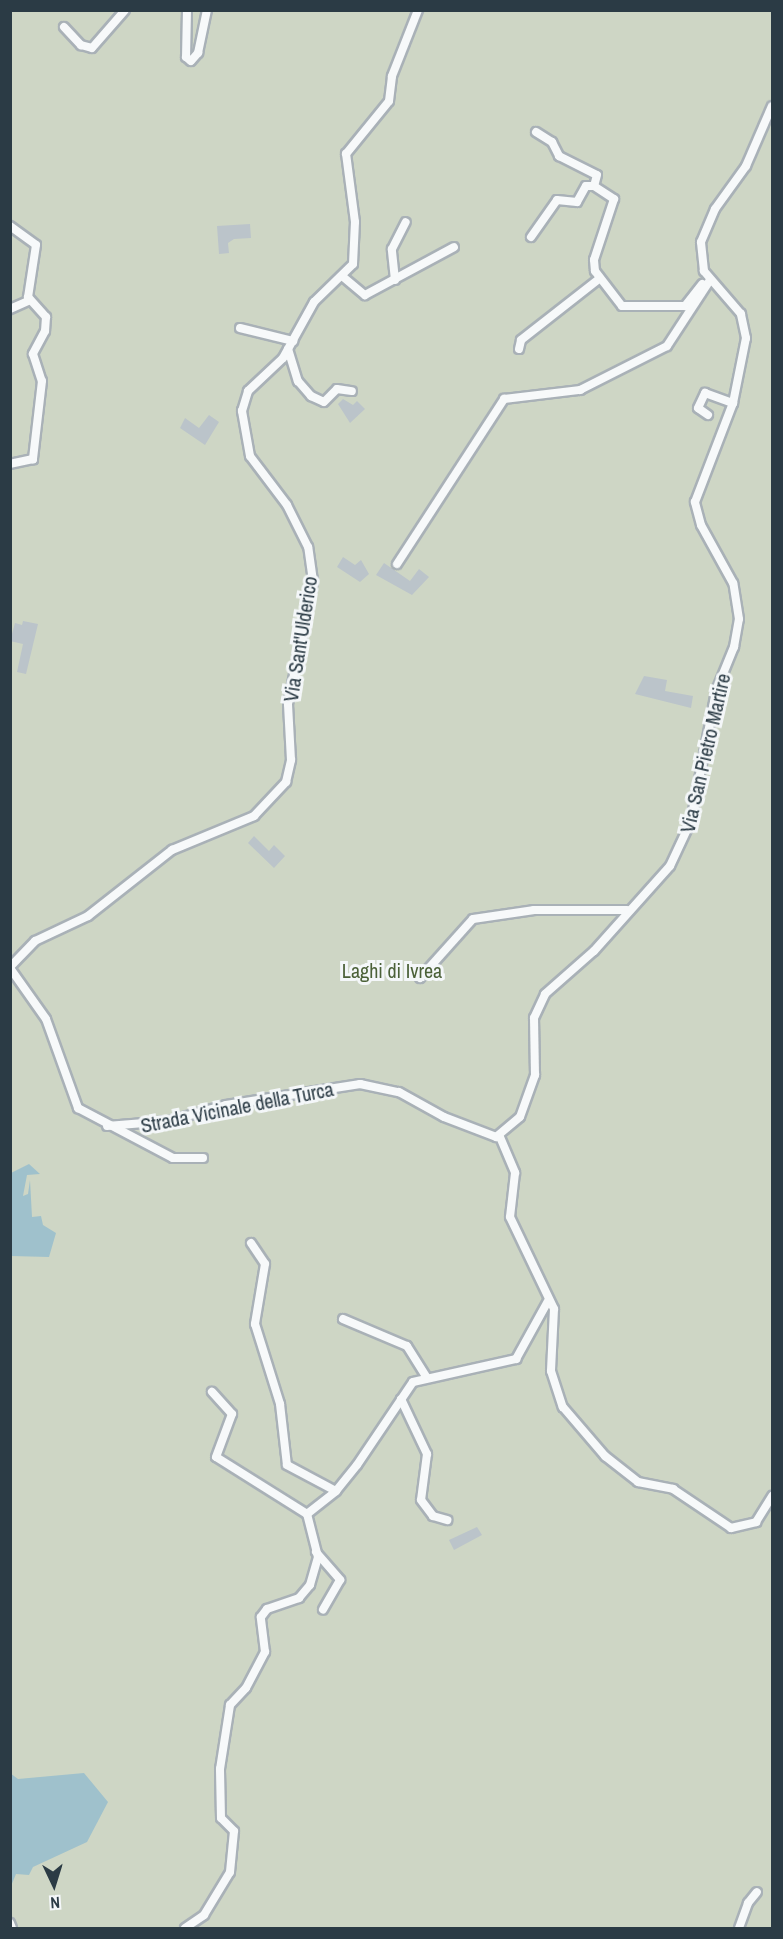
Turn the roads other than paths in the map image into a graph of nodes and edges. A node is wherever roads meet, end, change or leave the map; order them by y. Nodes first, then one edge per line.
1 (125, 10) edge
2 (187, 10) edge
3 (207, 10) edge
4 (418, 10) edge
5 (64, 27) dead end
6 (772, 106) edge
7 (536, 132) dead end
8 (594, 186) junction
9 (406, 222) dead end
10 (10, 226) edge
11 (531, 237) dead end
12 (454, 247) dead end
13 (342, 276) junction
14 (600, 278) junction
15 (709, 278) junction
16 (395, 280) junction
17 (26, 298) junction
18 (10, 309) edge
19 (240, 328) dead end
20 (27, 345) dead end
21 (291, 345) junction
22 (519, 349) dead end
23 (33, 354) junction
24 (352, 391) dead end
25 (733, 403) junction
26 (708, 415) dead end
27 (10, 464) edge
28 (397, 564) dead end
29 (627, 910) junction
30 (10, 967) edge
31 (420, 978) dead end
32 (107, 1126) junction
33 (500, 1137) junction
34 (203, 1158) dead end
35 (251, 1243) dead end
36 (548, 1302) junction
37 (343, 1319) dead end
38 (427, 1378) junction
39 (212, 1392) dead end
40 (401, 1399) junction
41 (336, 1491) junction
42 (772, 1496) edge
43 (307, 1514) junction
44 (447, 1520) dead end
45 (316, 1552) junction
46 (323, 1609) dead end
47 (757, 1892) dead end
48 (10, 1923) edge
49 (12, 1929) edge
50 (185, 1929) edge
51 (740, 1929) edge

1 - 5 street
2 - 3 street
4 - 13 street, Via Sant'Ulderico
6 - 15 street
7 - 8 street
8 - 11 street
8 - 14 street
9 - 16 street
10 - 17 street
12 - 16 street
13 - 16 street
13 - 21 street, Via Sant'Ulderico
14 - 15 street
14 - 22 street
15 - 25 street, Via San Pietro Martire
15 - 28 street
17 - 18 street
17 - 23 street
19 - 21 street
20 - 23 street
21 - 24 street
21 - 30 street, Via Sant'Ulderico
23 - 27 street
25 - 26 street
25 - 29 street, Via San Pietro Martire
29 - 31 street
29 - 33 street, Via San Pietro Martire
30 - 32 street
32 - 33 street, Strada Vicinale della Turca
32 - 34 street
33 - 36 street
35 - 41 street
36 - 38 street
36 - 42 street
37 - 38 street
38 - 40 street
39 - 43 street
40 - 41 street
40 - 44 street
41 - 43 street
43 - 45 street
45 - 46 street
45 - 50 street
47 - 51 street
48 - 49 street

